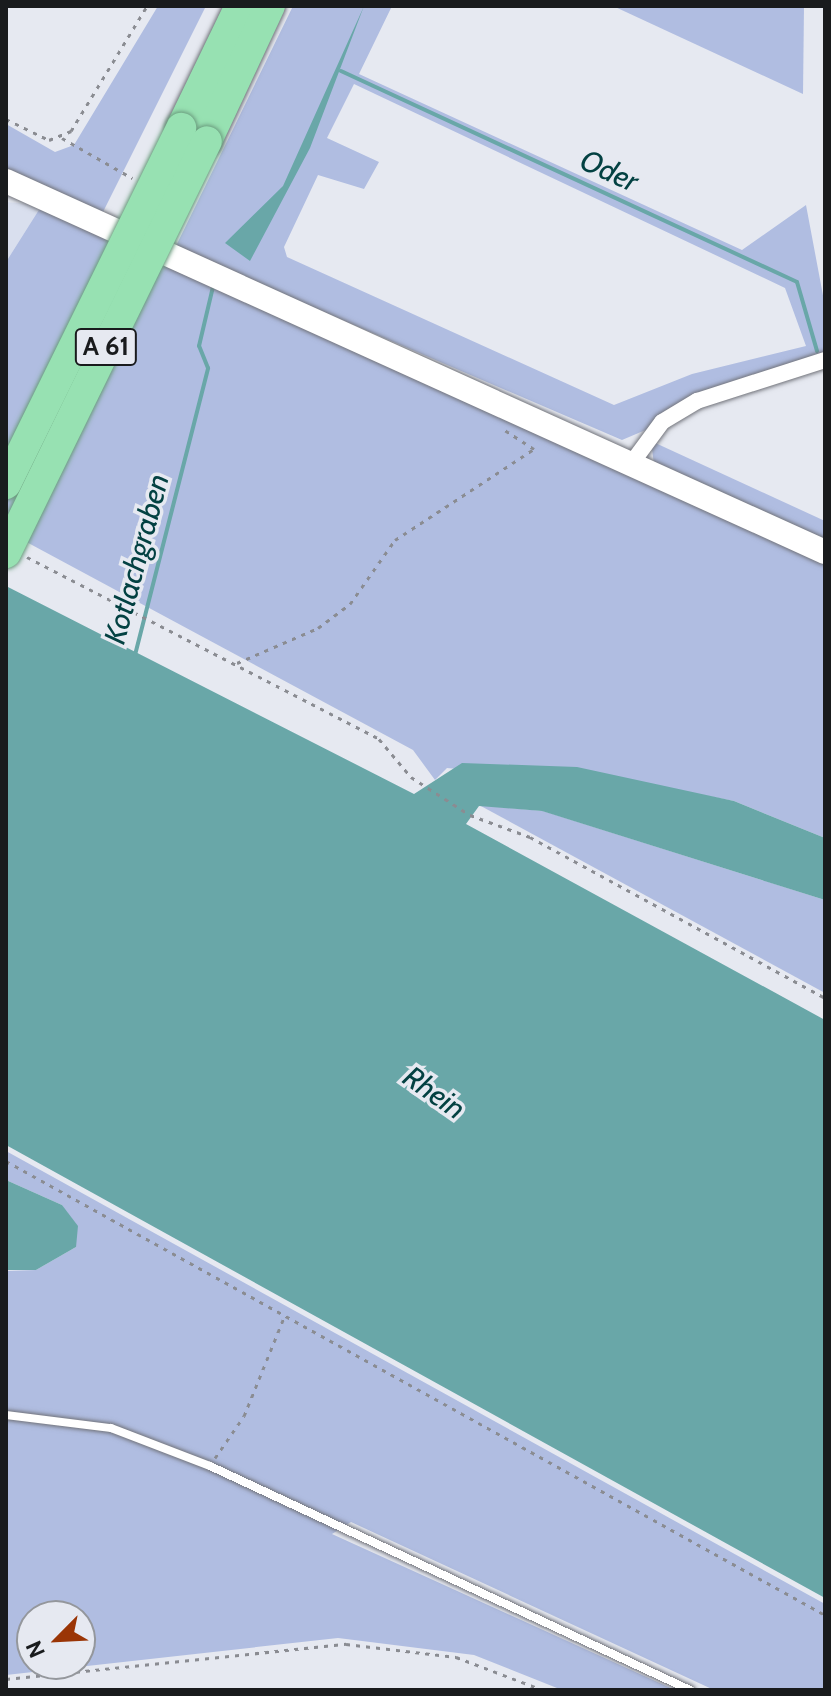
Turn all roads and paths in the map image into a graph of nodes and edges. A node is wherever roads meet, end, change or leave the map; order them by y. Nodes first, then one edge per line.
1 (147, 6) edge
2 (240, 6) edge
3 (270, 6) edge
4 (6, 119) edge
5 (194, 135) junction
6 (62, 138) junction
7 (6, 181) edge
8 (140, 182) dead end
9 (825, 360) edge
10 (534, 449) dead end
11 (631, 464) junction
12 (6, 484) edge
13 (825, 552) edge
14 (13, 553) edge
15 (237, 663) junction
16 (825, 998) edge
17 (6, 1161) edge
18 (285, 1315) junction
19 (6, 1415) edge
20 (210, 1466) junction
21 (825, 1615) edge
22 (6, 1679) edge
23 (543, 1690) edge
24 (690, 1690) edge

1 - 6 path
2 - 5 highway, A 61
3 - 5 highway, A 61
4 - 6 path
5 - 12 highway, A 61, bridge
5 - 14 highway, A 61, bridge
6 - 8 path
7 - 11 street
9 - 11 street
10 - 15 path
11 - 13 street
14 - 15 path
15 - 16 path
17 - 18 path
18 - 20 path
18 - 21 path
19 - 20 lane
20 - 24 lane
22 - 23 path

